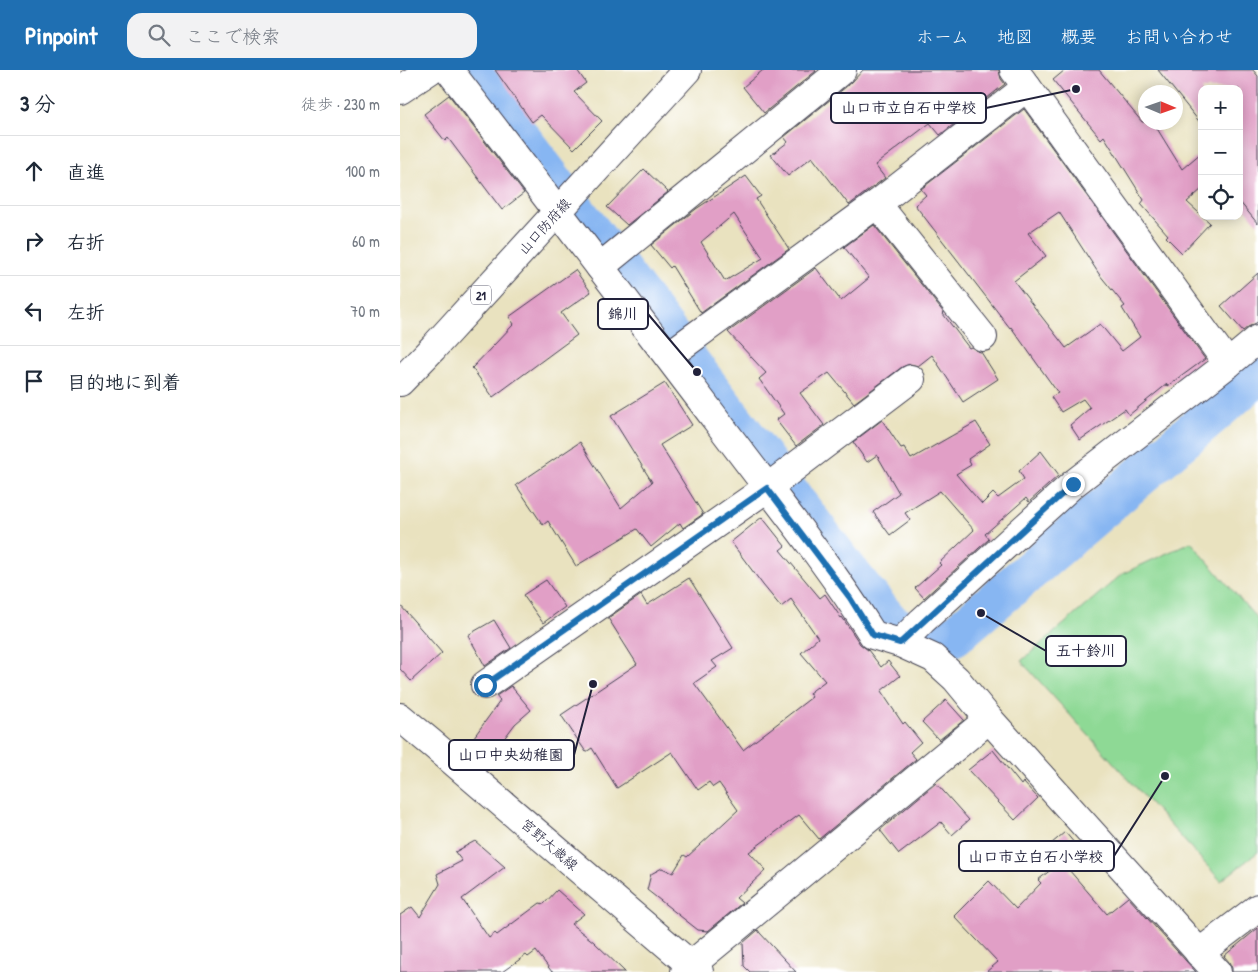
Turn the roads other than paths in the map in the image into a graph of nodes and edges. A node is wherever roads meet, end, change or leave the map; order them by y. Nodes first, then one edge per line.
1 (430, 70) edge
2 (449, 70) edge
3 (687, 70) edge
4 (842, 70) edge
5 (1021, 78) edge
6 (400, 90) edge
7 (566, 202) junction
8 (877, 204) junction
9 (600, 267) junction
10 (984, 337) dead end
11 (1258, 338) edge
12 (668, 356) junction
13 (1228, 364) junction
14 (911, 379) dead end
15 (400, 382) edge
16 (767, 488) junction
17 (900, 643) junction
18 (485, 685) dead end
19 (400, 717) edge
20 (990, 719) junction
21 (1258, 908) edge
22 (1208, 962) edge
23 (691, 970) edge

1 - 6 street
2 - 7 street
3 - 7 street, 山口防府線 / 21
4 - 9 street
5 - 8 street
5 - 13 street
7 - 9 street
7 - 15 street, 山口防府線 / 21
8 - 10 street
8 - 12 street
9 - 12 street
11 - 13 street
12 - 16 street
13 - 17 street
14 - 16 street
16 - 17 street
16 - 18 street
17 - 20 street
19 - 23 street, 宮野大歳線
20 - 22 street
20 - 23 street
21 - 22 street

